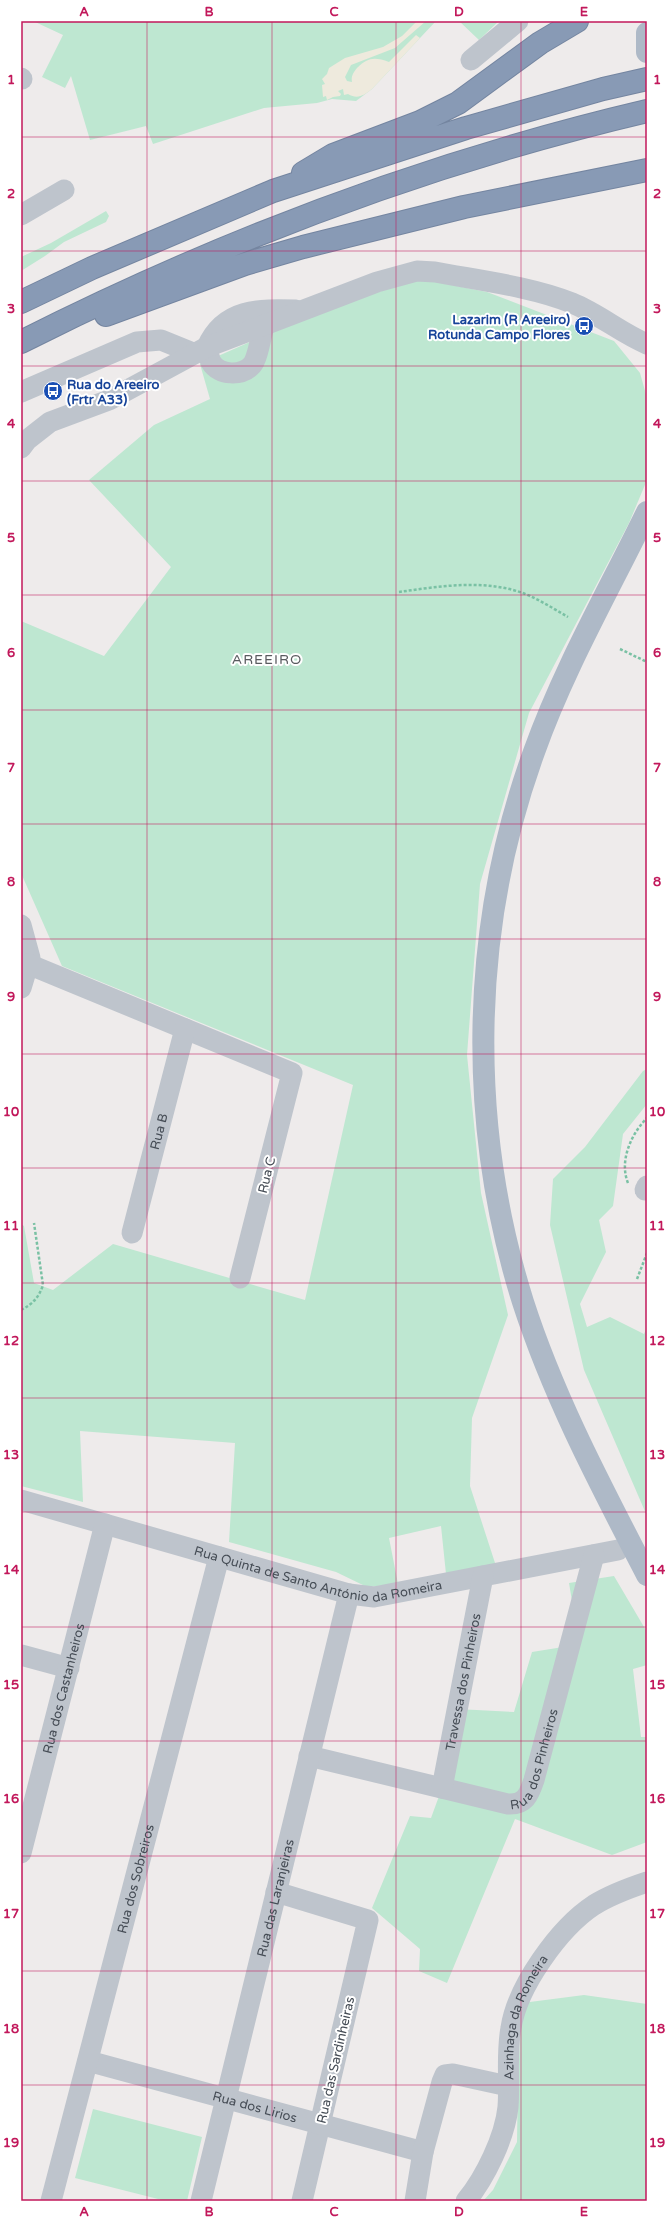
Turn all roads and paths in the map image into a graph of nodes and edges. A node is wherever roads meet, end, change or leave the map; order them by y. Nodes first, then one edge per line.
1 (518, 21) edge
2 (577, 21) edge
3 (647, 33) edge
4 (647, 52) edge
5 (471, 60) dead end
6 (647, 78) edge
7 (647, 111) edge
8 (647, 170) edge
9 (64, 190) dead end
10 (273, 191) junction
11 (21, 215) edge
12 (21, 302) edge
13 (307, 310) junction
14 (264, 326) junction
15 (21, 342) edge
16 (644, 346) edge
17 (21, 348) edge
18 (200, 350) junction
19 (21, 392) edge
20 (21, 448) edge
21 (647, 512) edge
22 (647, 535) edge
23 (399, 592) dead end
24 (568, 617) dead end
25 (620, 649) dead end
26 (647, 662) edge
27 (21, 925) edge
28 (28, 964) junction
29 (21, 988) edge
30 (185, 1029) junction
31 (647, 1118) edge
32 (646, 1188) edge
33 (34, 1223) dead end
34 (132, 1233) dead end
35 (647, 1253) edge
36 (240, 1278) dead end
37 (637, 1279) dead end
38 (21, 1310) edge
39 (21, 1500) edge
40 (105, 1524) junction
41 (618, 1550) dead end
42 (647, 1553) edge
43 (594, 1555) junction
44 (219, 1557) junction
45 (647, 1575) edge
46 (483, 1576) junction
47 (349, 1594) junction
48 (21, 1655) edge
49 (68, 1668) junction
50 (309, 1756) junction
51 (442, 1788) junction
52 (22, 1842) edge
53 (647, 1882) edge
54 (276, 1892) junction
55 (88, 2061) junction
56 (508, 2086) junction
57 (226, 2098) junction
58 (320, 2124) junction
59 (423, 2152) junction
60 (51, 2201) edge
61 (201, 2201) edge
62 (302, 2201) edge
63 (414, 2201) edge
64 (466, 2201) edge

1 - 5 street
2 - 10 highway
3 - 4 main road
6 - 10 highway
7 - 15 highway
8 - 17 highway
9 - 11 street
10 - 12 highway
13 - 14 street
13 - 16 street
13 - 18 street
14 - 18 street
14 - 18 street
18 - 19 street
18 - 20 street
21 - 45 main road
22 - 42 main road
23 - 24 path
25 - 26 path
27 - 28 street
28 - 29 street
28 - 30 street
30 - 34 street, Rua B
30 - 36 street, Rua C
31 - 32 path
33 - 38 path
35 - 37 path
39 - 40 street, Rua Quinta de Santo António da Romeira
40 - 44 street, Rua Quinta de Santo António da Romeira
40 - 49 street, Rua dos Castanheiros
41 - 43 street, Rua Quinta de Santo António da Romeira
43 - 46 street, Rua Quinta de Santo António da Romeira
43 - 51 street, Rua dos Pinheiros
44 - 47 street, Rua Quinta de Santo António da Romeira
44 - 55 street, Rua dos Sobreiros
46 - 47 street, Rua Quinta de Santo António da Romeira
46 - 51 street, Travessa dos Pinheiros
47 - 50 street, Rua das Laranjeiras
48 - 49 street
49 - 52 street, Rua dos Castanheiros
50 - 51 street, Rua dos Pinheiros
50 - 54 street, Rua das Laranjeiras
53 - 56 street, Azinhaga da Romeira
54 - 57 street, Rua das Laranjeiras
54 - 58 street, Rua das Sardinheiras
55 - 57 street, Rua dos Lirios
55 - 60 street, Rua dos Sobreiros
56 - 59 street
56 - 64 street, Azinhaga da Romeira
57 - 58 street, Rua dos Lirios
57 - 61 street, Rua das Laranjeiras
58 - 59 street, Rua dos Lirios
58 - 62 street, Rua das Sardinheiras
59 - 63 street

